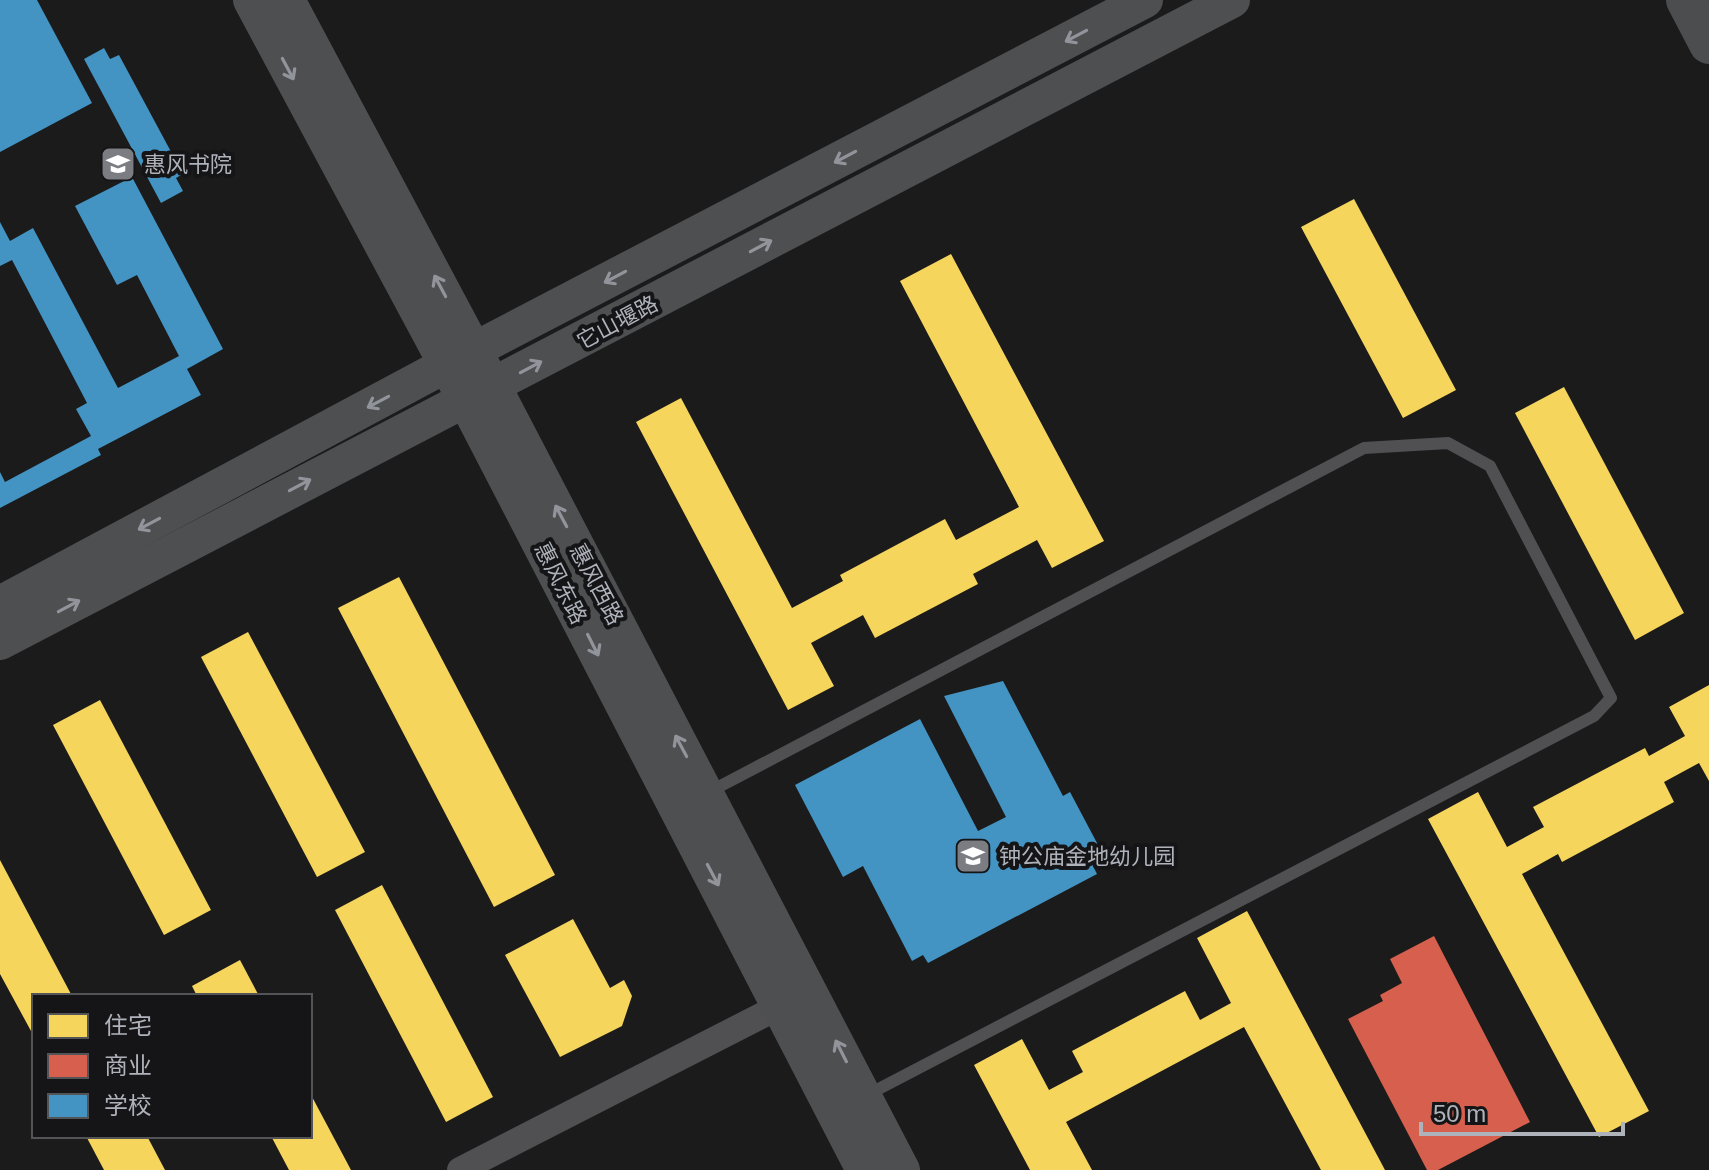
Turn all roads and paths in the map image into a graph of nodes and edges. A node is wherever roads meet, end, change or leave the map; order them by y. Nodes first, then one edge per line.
1 (251, 0) edge
2 (287, 0) edge
3 (1145, 0) edge
4 (1232, 0) edge
5 (1686, 0) edge
6 (1709, 44) edge
7 (461, 358) junction
8 (479, 393) junction
9 (0, 604) edge
10 (0, 642) edge
11 (692, 801) junction
12 (795, 998) junction
13 (850, 1105) junction
14 (460, 1170) edge
15 (864, 1170) edge
16 (902, 1170) edge

1 -> 7 street, 惠风东路
7 -> 2 street
3 -> 7 street, 它山堰路
8 -> 4 street, 它山堰路
5 - 6 main road
7 - 8 street, 惠风东路
7 -> 9 street, 它山堰路
10 -> 8 street, 它山堰路
8 - 11 street, 惠风东路
11 - 12 street
11 - 13 lane
12 - 13 street
12 - 14 street
13 - 15 street
13 - 16 street

